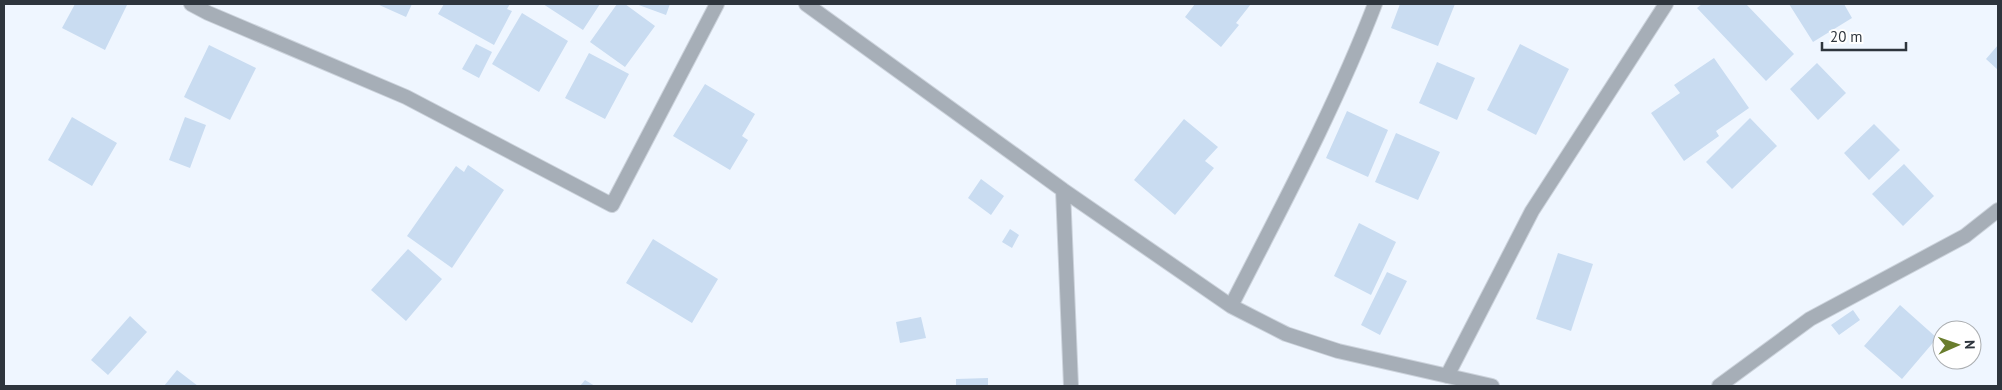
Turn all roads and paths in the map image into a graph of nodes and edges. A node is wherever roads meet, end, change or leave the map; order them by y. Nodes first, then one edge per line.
1 (191, 4) edge
2 (717, 4) edge
3 (806, 4) edge
4 (1375, 4) edge
5 (1666, 4) edge
6 (1062, 190) junction
7 (1998, 210) edge
8 (1231, 306) junction
9 (1447, 376) junction
10 (1071, 386) edge
11 (1492, 386) edge
12 (1719, 386) edge

1 - 2 street
3 - 6 street
4 - 8 street
5 - 9 street
6 - 8 street
6 - 10 street
7 - 12 street
8 - 9 street
9 - 11 street

